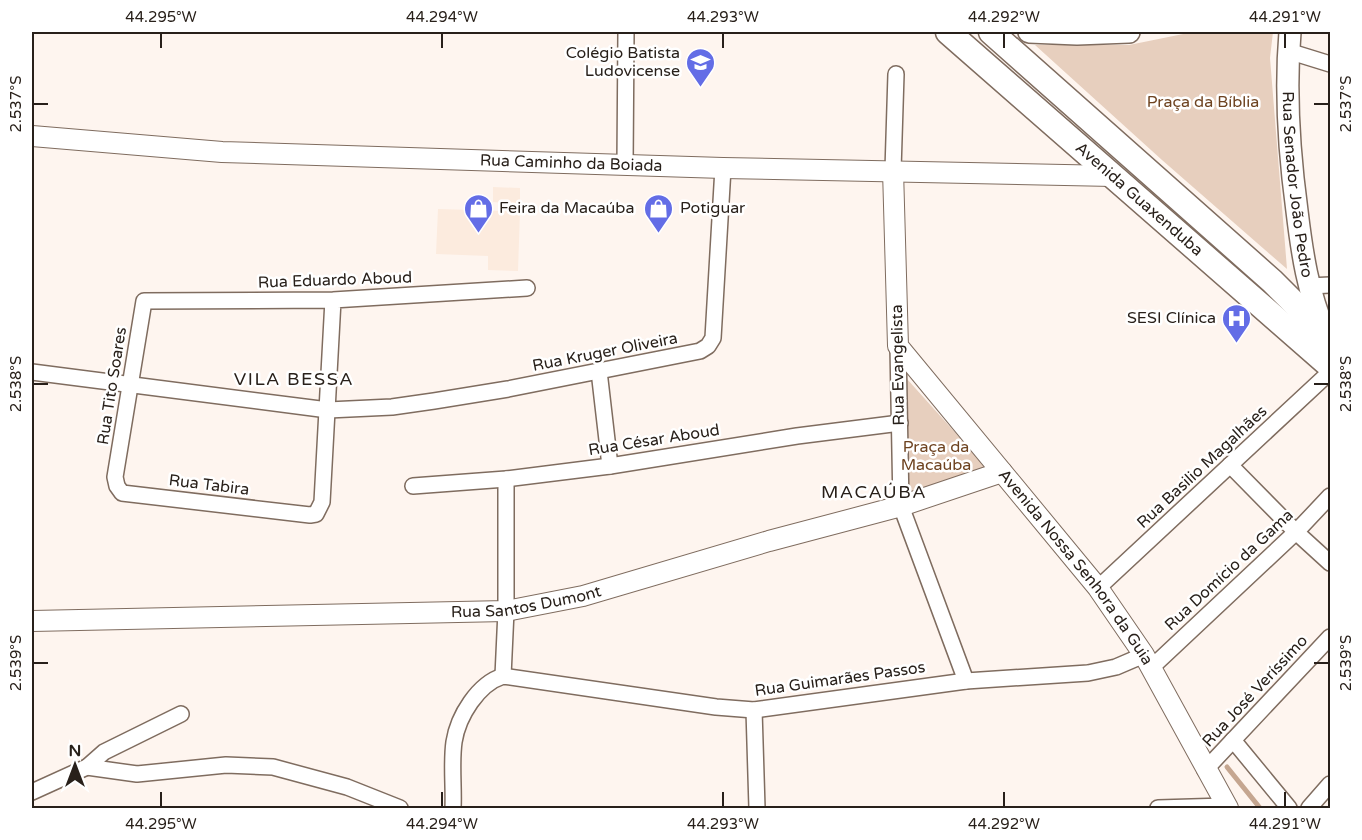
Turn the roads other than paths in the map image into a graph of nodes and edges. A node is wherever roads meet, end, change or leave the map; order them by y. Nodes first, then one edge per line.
1 (626, 32) edge
2 (948, 32) edge
3 (991, 32) edge
4 (1029, 32) edge
5 (1129, 32) edge
6 (1289, 41) edge
7 (1330, 64) edge
8 (896, 74) dead end
9 (32, 136) edge
10 (625, 164) junction
11 (723, 168) junction
12 (893, 170) junction
13 (1113, 176) junction
14 (1272, 281) junction
15 (1330, 285) edge
16 (1309, 286) junction
17 (527, 288) dead end
18 (333, 300) junction
19 (144, 301) joint
20 (1328, 337) edge
21 (898, 346) junction
22 (1330, 366) edge
23 (599, 371) junction
24 (32, 372) edge
25 (1330, 372) edge
26 (132, 385) junction
27 (328, 410) junction
28 (900, 423) junction
29 (1230, 465) junction
30 (610, 466) junction
31 (1002, 472) junction
32 (115, 477) joint
33 (506, 479) junction
34 (413, 486) dead end
35 (1330, 496) edge
36 (901, 506) junction
37 (1296, 532) junction
38 (1330, 563) edge
39 (1098, 588) junction
40 (506, 611) junction
41 (32, 621) edge
42 (1330, 637) edge
43 (1147, 662) junction
44 (503, 676) junction
45 (966, 681) junction
46 (754, 710) junction
47 (181, 714) dead end
48 (1233, 740) junction
49 (87, 767) junction
50 (1205, 770) junction
51 (1330, 784) edge
52 (32, 792) edge
53 (1226, 807) edge
54 (400, 808) edge
55 (453, 808) edge
56 (757, 808) edge
57 (1158, 808) edge
58 (1289, 808) edge
59 (1309, 808) edge

1 - 10 street
2 - 13 main road, Avenida Guaxenduba
3 - 14 main road, Avenida Guaxenduba
4 - 5 main road
6 - 7 street
6 - 16 main road, Rua Senador João Pedro
8 - 12 street, Rua Evangelista
9 - 10 street, Rua Caminho da Boiada
10 - 11 street, Rua Caminho da Boiada
11 - 12 street, Rua Caminho da Boiada
11 - 23 street, Rua Kruger Oliveira
12 - 13 street, Rua Caminho da Boiada
12 - 21 street, Rua Evangelista
13 - 14 main road
13 - 22 main road, Avenida Guaxenduba
14 - 20 main road, Avenida Guaxenduba
15 - 16 street
16 - 20 main road, Rua Senador João Pedro
17 - 18 street, Rua Eduardo Aboud
18 - 19 street, Rua Eduardo Aboud
18 - 27 street
19 - 26 street, Rua Tito Soares
21 - 28 street, Rua Evangelista
21 - 31 street, Avenida Nossa Senhora da Guia
23 - 27 street, Rua Kruger Oliveira
23 - 30 street
24 - 26 street, Rua Kruger Oliveira
25 - 29 street, Rua Basilio Magalhães
26 - 27 street, Rua Kruger Oliveira
26 - 32 street, Rua Tito Soares
27 - 32 street, Rua Tabira
28 - 30 street, Rua César Aboud
28 - 36 street, Rua Evangelista
29 - 37 street
29 - 39 street, Rua Basilio Magalhães
30 - 33 street, Rua César Aboud
31 - 36 street, Rua Santos Dumont
31 - 39 street, Avenida Nossa Senhora da Guia
33 - 34 street, Rua César Aboud
33 - 40 street
35 - 37 street, Rua Domício da Gama
36 - 40 street, Rua Santos Dumont
36 - 45 street, Rua Evangelista
37 - 38 street
37 - 43 street, Rua Domício da Gama
39 - 43 street, Avenida Nossa Senhora da Guia
40 - 41 street, Rua Santos Dumont
40 - 44 street
42 - 48 street, Rua José Veríssimo
43 - 45 street, Rua Guimarães Passos
43 - 50 street, Avenida Nossa Senhora da Guia
44 - 46 street, Rua Guimarães Passos
44 - 55 street
45 - 46 street, Rua Guimarães Passos
46 - 56 street
47 - 49 street
48 - 50 street, Rua José Veríssimo
48 - 58 street
49 - 52 street
49 - 54 street
50 - 53 street, Avenida Nossa Senhora da Guia
51 - 59 street
53 - 57 street

